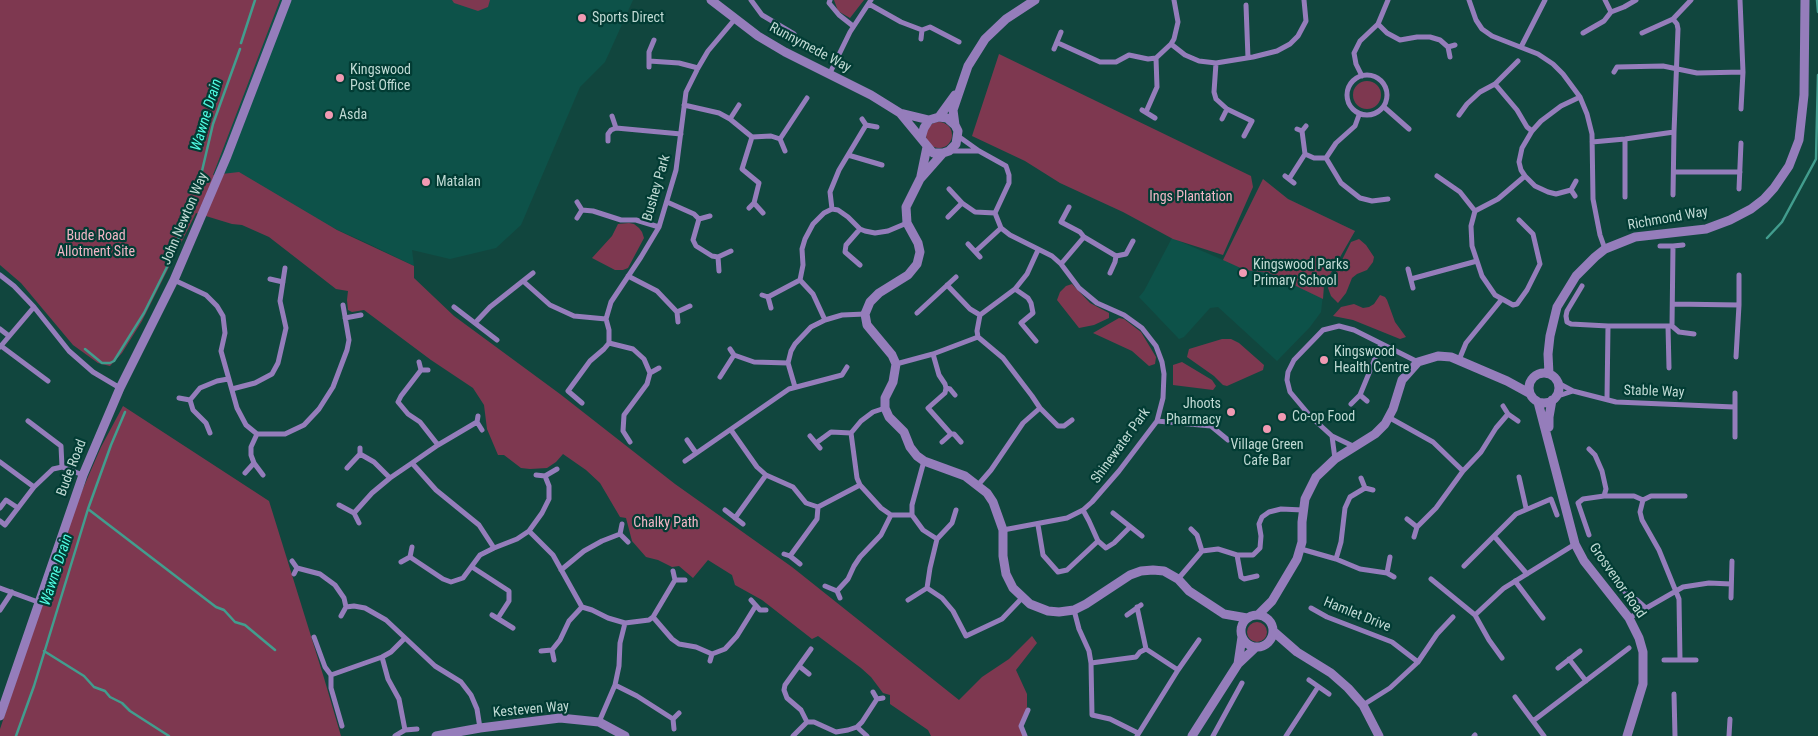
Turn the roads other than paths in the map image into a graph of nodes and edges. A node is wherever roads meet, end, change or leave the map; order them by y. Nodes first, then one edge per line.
1 (287, 0) edge
2 (711, 0) edge
3 (750, 0) edge
4 (830, 0) edge
5 (1035, 0) edge
6 (1174, 0) edge
7 (1304, 0) edge
8 (1388, 0) edge
9 (1469, 0) edge
10 (1545, 0) edge
11 (1605, 0) edge
12 (1636, 0) edge
13 (1691, 0) edge
14 (1740, 0) edge
15 (1805, 0) edge
16 (870, 2) edge
17 (1246, 5) dead end
18 (1610, 12) junction
19 (735, 19) junction
20 (1673, 20) junction
21 (1378, 24) junction
22 (853, 26) junction
23 (922, 30) junction
24 (1061, 32) dead end
25 (1583, 33) dead end
26 (1642, 33) dead end
27 (794, 34) dead end
28 (921, 39) dead end
29 (654, 40) dead end
30 (959, 42) dead end
31 (1058, 43) junction
32 (1171, 44) junction
33 (1455, 45) dead end
34 (1448, 47) junction
35 (1521, 47) junction
36 (1054, 49) dead end
37 (1450, 57) dead end
38 (1156, 58) junction
39 (1248, 58) junction
40 (1518, 61) dead end
41 (1216, 63) junction
42 (698, 68) junction
43 (1677, 69) junction
44 (1614, 72) dead end
45 (1743, 72) junction
46 (829, 74) junction
47 (1362, 76) junction
48 (1495, 84) junction
49 (958, 92) junction
50 (1580, 97) junction
51 (807, 98) dead end
52 (739, 104) dead end
53 (684, 105) junction
54 (1384, 107) junction
55 (1227, 109) junction
56 (1741, 109) dead end
57 (900, 113) junction
58 (1359, 114) junction
59 (1459, 115) dead end
60 (612, 116) dead end
61 (939, 117) junction
62 (1155, 118) dead end
63 (730, 119) junction
64 (862, 119) dead end
65 (1222, 119) dead end
66 (929, 120) junction
67 (866, 125) junction
68 (955, 125) junction
69 (877, 127) dead end
70 (616, 128) junction
71 (1302, 129) dead end
72 (1409, 129) dead end
73 (1532, 131) junction
74 (1674, 132) junction
75 (681, 134) junction
76 (958, 136) junction
77 (1244, 136) dead end
78 (752, 137) junction
79 (921, 138) junction
80 (780, 139) junction
81 (1625, 139) junction
82 (608, 141) dead end
83 (1592, 142) junction
84 (1741, 143) dead end
85 (927, 147) junction
86 (785, 151) dead end
87 (979, 151) junction
88 (946, 152) junction
89 (1305, 154) junction
90 (848, 155) junction
91 (1326, 158) junction
92 (882, 166) dead end
93 (1674, 172) junction
94 (1740, 172) junction
95 (1437, 176) dead end
96 (1525, 176) junction
97 (920, 179) junction
98 (1290, 179) dead end
99 (1576, 181) dead end
100 (949, 189) dead end
101 (1740, 189) dead end
102 (1571, 190) junction
103 (1673, 195) dead end
104 (1575, 196) dead end
105 (1625, 197) dead end
106 (1388, 199) dead end
107 (577, 202) dead end
108 (667, 202) junction
109 (754, 203) junction
110 (962, 203) junction
111 (1069, 207) dead end
112 (749, 208) dead end
113 (832, 209) junction
114 (582, 210) junction
115 (1475, 211) junction
116 (763, 213) dead end
117 (995, 213) junction
118 (710, 216) dead end
119 (948, 217) dead end
120 (577, 218) dead end
121 (699, 219) junction
122 (1519, 220) dead end
123 (907, 223) junction
124 (659, 227) junction
125 (1001, 228) junction
126 (860, 229) junction
127 (1084, 237) junction
128 (1133, 241) dead end
129 (968, 244) dead end
130 (1683, 245) dead end
131 (1660, 246) dead end
132 (1673, 246) junction
133 (1605, 248) junction
134 (1038, 250) junction
135 (731, 251) dead end
136 (976, 251) junction
137 (1116, 256) junction
138 (718, 257) junction
139 (980, 257) dead end
140 (1477, 261) junction
141 (1062, 264) junction
142 (860, 265) dead end
143 (285, 268) dead end
144 (1408, 269) dead end
145 (720, 271) dead end
146 (533, 273) dead end
147 (1110, 273) dead end
148 (0, 275) edge
149 (628, 276) junction
150 (1739, 276) dead end
151 (956, 277) dead end
152 (270, 279) dead end
153 (1411, 279) junction
154 (174, 280) junction
155 (800, 280) junction
156 (523, 281) junction
157 (283, 282) junction
158 (947, 285) junction
159 (1582, 286) dead end
160 (1413, 288) dead end
161 (1015, 289) junction
162 (1502, 299) junction
163 (1673, 304) junction
164 (343, 305) dead end
165 (1739, 305) junction
166 (690, 306) dead end
167 (34, 307) junction
168 (454, 307) dead end
169 (770, 308) dead end
170 (677, 312) junction
171 (917, 313) dead end
172 (865, 314) junction
173 (361, 315) dead end
174 (980, 315) junction
175 (345, 318) junction
176 (606, 319) junction
177 (825, 320) junction
178 (678, 322) dead end
179 (476, 323) junction
180 (1608, 326) junction
181 (1670, 326) junction
182 (0, 329) edge
183 (1694, 334) dead end
184 (8, 336) junction
185 (978, 337) junction
186 (496, 340) dead end
187 (1036, 341) dead end
188 (609, 343) junction
189 (1381, 344) junction
190 (0, 346) edge
191 (730, 349) dead end
192 (932, 354) junction
193 (1548, 354) junction
194 (734, 355) junction
195 (1736, 357) dead end
196 (1459, 360) junction
197 (419, 362) dead end
198 (1418, 362) junction
199 (788, 363) junction
200 (896, 364) junction
201 (847, 367) dead end
202 (659, 368) dead end
203 (1669, 368) dead end
204 (421, 370) junction
205 (428, 370) dead end
206 (650, 373) junction
207 (1549, 374) junction
208 (1535, 375) junction
209 (720, 377) dead end
210 (228, 378) junction
211 (48, 381) dead end
212 (1507, 381) junction
213 (1558, 383) junction
214 (795, 387) junction
215 (120, 388) junction
216 (946, 388) junction
217 (232, 389) junction
218 (1574, 391) junction
219 (1529, 393) junction
220 (1735, 393) dead end
221 (955, 395) dead end
222 (1360, 395) junction
223 (179, 398) dead end
224 (1554, 399) junction
225 (1607, 399) junction
226 (190, 400) junction
227 (1366, 401) dead end
228 (1538, 402) junction
229 (582, 404) dead end
230 (1351, 404) dead end
231 (1503, 406) dead end
232 (1734, 407) junction
233 (885, 408) junction
234 (1040, 408) junction
235 (1508, 414) junction
236 (478, 416) dead end
237 (1390, 418) junction
238 (1072, 420) dead end
239 (28, 421) dead end
240 (1157, 421) junction
241 (1518, 421) dead end
242 (477, 422) junction
243 (482, 430) dead end
244 (731, 430) junction
245 (210, 433) dead end
246 (851, 433) junction
247 (257, 434) junction
248 (951, 434) junction
249 (810, 436) dead end
250 (1332, 436) junction
251 (1735, 437) dead end
252 (687, 440) dead end
253 (1228, 440) dead end
254 (630, 442) dead end
255 (942, 442) dead end
256 (961, 442) dead end
257 (1549, 442) junction
258 (438, 445) junction
259 (1356, 447) junction
260 (1589, 449) dead end
261 (696, 453) junction
262 (0, 459) edge
263 (1334, 459) junction
264 (685, 461) dead end
265 (924, 461) junction
266 (412, 463) junction
267 (254, 464) junction
268 (62, 467) junction
269 (347, 468) dead end
270 (557, 469) dead end
271 (1463, 471) junction
272 (245, 473) dead end
273 (83, 475) junction
274 (264, 475) dead end
275 (536, 475) dead end
276 (766, 475) junction
277 (545, 476) junction
278 (1520, 477) dead end
279 (390, 478) junction
280 (1361, 478) dead end
281 (978, 485) junction
282 (860, 486) junction
283 (34, 487) junction
284 (1365, 488) junction
285 (1373, 490) dead end
286 (1604, 496) junction
287 (1685, 496) dead end
288 (1643, 500) junction
289 (339, 505) dead end
290 (818, 507) junction
291 (0, 508) edge
292 (18, 508) junction
293 (1526, 508) junction
294 (724, 510) dead end
295 (956, 510) dead end
296 (1083, 510) junction
297 (1302, 510) junction
298 (354, 513) junction
299 (1113, 514) dead end
300 (891, 515) junction
301 (912, 515) junction
302 (1557, 515) dead end
303 (735, 518) junction
304 (1407, 519) dead end
305 (0, 521) edge
306 (359, 523) dead end
307 (622, 524) dead end
308 (743, 524) dead end
309 (1038, 525) junction
310 (1130, 527) junction
311 (1417, 527) junction
312 (1191, 529) dead end
313 (1003, 530) junction
314 (530, 531) junction
315 (620, 534) junction
316 (1589, 535) dead end
317 (1142, 536) dead end
318 (1494, 536) junction
319 (1414, 537) dead end
320 (938, 539) junction
321 (1098, 541) junction
322 (628, 542) dead end
323 (1575, 544) junction
324 (412, 547) dead end
325 (494, 548) junction
326 (1301, 549) junction
327 (1202, 551) junction
328 (784, 554) dead end
329 (1237, 555) junction
330 (790, 556) junction
331 (410, 557) junction
332 (1390, 557) dead end
333 (1336, 559) junction
334 (292, 561) dead end
335 (1732, 561) dead end
336 (401, 562) dead end
337 (1604, 563) dead end
338 (800, 564) dead end
339 (1464, 566) dead end
340 (472, 567) junction
341 (297, 568) junction
342 (561, 570) junction
343 (673, 571) dead end
344 (1387, 573) junction
345 (294, 574) dead end
346 (1527, 574) junction
347 (1257, 576) dead end
348 (1394, 577) dead end
349 (1178, 579) junction
350 (1432, 579) dead end
351 (675, 580) junction
352 (685, 580) dead end
353 (1515, 581) junction
354 (1731, 584) junction
355 (825, 586) dead end
356 (0, 588) edge
357 (927, 588) junction
358 (1677, 590) junction
359 (837, 591) junction
360 (12, 592) junction
361 (840, 598) dead end
362 (1022, 598) junction
363 (1731, 598) dead end
364 (750, 600) dead end
365 (908, 600) dead end
366 (1272, 601) junction
367 (38, 602) junction
368 (755, 606) junction
369 (346, 607) junction
370 (582, 607) junction
371 (1311, 608) dead end
372 (1646, 608) junction
373 (0, 610) edge
374 (766, 610) dead end
375 (1074, 610) junction
376 (1224, 614) junction
377 (1127, 615) dead end
378 (1258, 615) junction
379 (1475, 615) junction
380 (341, 616) dead end
381 (492, 616) dead end
382 (653, 617) junction
383 (1453, 617) dead end
384 (498, 618) junction
385 (1247, 618) junction
386 (1543, 618) dead end
387 (1629, 618) junction
388 (1269, 620) junction
389 (625, 623) junction
390 (513, 628) dead end
391 (1273, 631) junction
392 (1242, 634) junction
393 (314, 638) dead end
394 (405, 638) junction
395 (1199, 640) dead end
396 (1261, 646) junction
397 (1629, 648) dead end
398 (811, 649) dead end
399 (1146, 649) junction
400 (552, 650) junction
401 (541, 651) dead end
402 (1580, 651) dead end
403 (1297, 652) junction
404 (712, 654) junction
405 (382, 657) junction
406 (1502, 658) dead end
407 (1570, 659) junction
408 (554, 660) dead end
409 (1664, 660) dead end
410 (1680, 660) junction
411 (1696, 660) dead end
412 (710, 661) dead end
413 (1418, 662) junction
414 (1091, 663) junction
415 (1238, 664) junction
416 (799, 666) junction
417 (1558, 668) dead end
418 (1178, 670) junction
419 (809, 674) dead end
420 (331, 675) junction
421 (1309, 680) dead end
422 (1586, 681) junction
423 (1242, 683) dead end
424 (615, 685) junction
425 (1318, 687) junction
426 (873, 692) dead end
427 (1329, 694) dead end
428 (1674, 694) dead end
429 (1515, 697) dead end
430 (1364, 706) junction
431 (1028, 710) dead end
432 (679, 713) dead end
433 (0, 716) edge
434 (673, 719) junction
435 (1730, 719) dead end
436 (1533, 721) junction
437 (599, 722) junction
438 (807, 722) junction
439 (342, 726) dead end
440 (480, 728) junction
441 (857, 728) junction
442 (416, 729) dead end
443 (674, 729) dead end
444 (405, 730) junction
445 (1138, 735) edge
446 (395, 736) edge
447 (436, 736) edge
448 (625, 736) edge
449 (793, 736) edge
450 (867, 736) edge
451 (1025, 736) edge
452 (1192, 736) edge
453 (1214, 736) edge
454 (1286, 736) edge
455 (1379, 736) edge
456 (1544, 736) edge
457 (1628, 736) edge
458 (1675, 736) edge
459 (1729, 736) edge

1 - 154 street, John Newton Way
2 - 19 street, Runnymede Way
3 - 27 street
4 - 22 street
5 - 49 street
6 - 32 street
7 - 39 street
8 - 21 street
9 - 35 street
10 - 35 street
11 - 18 street
12 - 18 street
13 - 20 street
14 - 45 street
15 - 133 street, Richmond Way
16 - 22 street
16 - 23 street
17 - 39 street
18 - 25 street
19 - 42 street, Bushey Park
19 - 46 street, Runnymede Way
20 - 26 street
20 - 43 street
21 - 34 street
21 - 47 street
22 - 46 street
23 - 28 street
23 - 30 street
24 - 31 street
29 - 42 street
31 - 36 street
31 - 38 street
32 - 38 street
32 - 41 street
33 - 34 street
34 - 37 street
35 - 50 street
38 - 62 street
39 - 41 street
40 - 48 street
41 - 55 street
42 - 53 street, Bushey Park
43 - 44 street
43 - 45 street
43 - 74 street
45 - 56 street
46 - 57 street, Runnymede Way
47 - 54 street
47 - 58 street
48 - 59 street
48 - 73 street
49 - 61 street
49 - 68 street
50 - 73 street
50 - 83 street
51 - 80 street
52 - 63 street
53 - 63 street
53 - 75 street, Bushey Park
54 - 58 street
54 - 72 street
55 - 65 street
55 - 77 street
57 - 66 street, Runnymede Way
57 - 79 street, Runnymede Way
58 - 91 street
60 - 70 street
61 - 66 street
61 - 68 street
63 - 78 street
64 - 67 street
66 - 79 street
67 - 69 street
67 - 90 street
68 - 76 street
70 - 75 street
70 - 82 street
71 - 89 street
73 - 96 street
74 - 81 street
74 - 93 street
75 - 108 street, Bushey Park
76 - 87 street
76 - 88 street
78 - 80 street
78 - 109 street
79 - 85 street
80 - 86 street
81 - 83 street
81 - 105 street
83 - 133 street
84 - 94 street
85 - 88 street
85 - 97 street
87 - 88 street
87 - 117 street
88 - 97 street
89 - 91 street
89 - 98 street
90 - 92 street
90 - 113 street
91 - 106 street
93 - 94 street
93 - 103 street
94 - 101 street
95 - 115 street
96 - 102 street
96 - 115 street
97 - 123 street
99 - 102 street
100 - 110 street
102 - 104 street
107 - 114 street
108 - 121 street
108 - 124 street, Bushey Park
109 - 112 street
109 - 116 street
110 - 117 street
110 - 119 street
111 - 127 street
113 - 126 street
113 - 155 street
114 - 120 street
114 - 124 street
115 - 140 street
117 - 125 street
118 - 121 street
121 - 138 street
122 - 162 street
123 - 126 street
123 - 172 street
124 - 149 street, Bushey Park
125 - 134 street, Shinewater Park
125 - 136 street
126 - 142 street
127 - 137 street
127 - 141 street
128 - 137 street
129 - 136 street
130 - 132 street
131 - 132 street
132 - 163 street
133 - 193 street, Richmond Way
134 - 141 street, Shinewater Park
134 - 161 street
135 - 138 street
136 - 139 street
137 - 147 street
138 - 145 street
140 - 153 street
140 - 162 street
141 - 240 street, Shinewater Park
143 - 157 street
144 - 153 street
146 - 156 street
148 - 167 street
149 - 170 street
149 - 176 street, Bushey Park
150 - 165 street
151 - 158 street
152 - 157 street
153 - 160 street
154 - 210 street
154 - 215 street, John Newton Way
155 - 169 street
155 - 177 street
156 - 176 street
156 - 179 street
157 - 217 street
158 - 171 street
158 - 174 street
159 - 180 street
161 - 174 street
161 - 187 street
162 - 196 street
163 - 165 street
163 - 181 street
164 - 175 street
165 - 195 street
166 - 170 street
167 - 184 street
167 - 215 street
168 - 179 street
170 - 178 street
172 - 177 street
172 - 200 street
173 - 175 street
174 - 185 street
175 - 247 street
176 - 188 street, Bushey Park
177 - 199 street
179 - 186 street
180 - 181 street
180 - 225 street
181 - 183 street
181 - 203 street
182 - 184 street
184 - 190 street
185 - 192 street
185 - 234 street
188 - 206 street
188 - 229 street
189 - 198 street
189 - 222 street
189 - 250 street
190 - 211 street
191 - 194 street
192 - 200 street
192 - 216 street
193 - 207 street, Richmond Way
193 - 208 street, Richmond Way
194 - 199 street
194 - 209 street
196 - 198 street
196 - 212 street
197 - 204 street
198 - 237 street
199 - 214 street
200 - 233 street
201 - 214 street
202 - 206 street
204 - 205 street
204 - 258 street
206 - 254 street
207 - 208 street
207 - 213 street
208 - 212 street
208 - 219 street
210 - 217 street
210 - 226 street
212 - 219 street
213 - 218 street, Stable Way
213 - 224 street
214 - 244 street
215 - 273 street, Bude Road
216 - 221 street
216 - 248 street
217 - 247 street
218 - 224 street
218 - 225 street, Stable Way
219 - 228 street
220 - 232 street
222 - 227 street
222 - 230 street
223 - 226 street
224 - 228 street
224 - 257 street, Grosvenor Road
225 - 232 street, Stable Way
226 - 245 street
228 - 257 street, Grosvenor Road
231 - 235 street
232 - 251 street
233 - 246 street
233 - 265 street
234 - 238 street
234 - 281 street
235 - 241 street
235 - 271 street
236 - 242 street
237 - 259 street
237 - 271 street
239 - 268 street
240 - 253 street
240 - 296 street, Shinewater Park
242 - 243 street
242 - 258 street
244 - 261 street
244 - 276 street
246 - 249 street
246 - 282 street
247 - 267 street
248 - 255 street
248 - 256 street
250 - 259 street
250 - 263 street
252 - 261 street
257 - 323 street, Grosvenor Road
258 - 266 street
259 - 263 street
260 - 286 street
261 - 264 street
262 - 283 street
263 - 297 street
265 - 281 street
265 - 301 street
266 - 279 street
266 - 325 street
267 - 272 street
267 - 274 street
268 - 273 street
268 - 283 street
269 - 279 street
270 - 277 street
271 - 311 street
273 - 367 street, Bude Road
275 - 277 street
276 - 290 street
276 - 303 street
277 - 314 street
278 - 293 street
279 - 298 street
280 - 284 street
281 - 313 street
282 - 290 street
282 - 300 street
283 - 292 street
284 - 285 street
284 - 333 street
286 - 288 street
286 - 316 street
287 - 288 street
288 - 358 street
289 - 298 street
290 - 330 street
291 - 292 street
292 - 305 street
293 - 302 street
293 - 318 street
294 - 303 street
295 - 320 street
296 - 309 street, Shinewater Park
296 - 321 street
297 - 326 street
297 - 329 street
298 - 306 street
299 - 310 street
300 - 301 street
300 - 359 street
301 - 320 street
303 - 308 street
304 - 311 street
307 - 315 street
309 - 313 street, Shinewater Park
309 - 321 street
310 - 317 street
310 - 321 street
311 - 319 street
312 - 327 street
313 - 362 street
314 - 325 street
314 - 342 street
315 - 322 street
315 - 342 street
318 - 339 street
318 - 346 street
320 - 357 street
323 - 346 street
323 - 387 street, Grosvenor Road
324 - 331 street
325 - 340 street
326 - 333 street
326 - 366 street
327 - 329 street
327 - 349 street
328 - 330 street
329 - 347 street
330 - 338 street
331 - 336 street
331 - 340 street
332 - 344 street
333 - 344 street
334 - 341 street
335 - 354 street
337 - 372 street
340 - 384 street
341 - 345 street
341 - 369 street
342 - 370 street
343 - 351 street
344 - 348 street
346 - 353 street
349 - 375 street
349 - 376 street
350 - 379 street
351 - 352 street
351 - 382 street
353 - 379 street
353 - 386 street
354 - 358 street
354 - 363 street
355 - 359 street
356 - 360 street
357 - 362 street
357 - 365 street
358 - 372 street
358 - 410 street
359 - 361 street
360 - 367 street
360 - 373 street
362 - 375 street
364 - 368 street
366 - 378 street
366 - 388 street
367 - 433 street, Bude Road
368 - 374 street
368 - 404 street
369 - 380 street
369 - 394 street
370 - 389 street
370 - 400 street
371 - 413 street, Hamlet Drive
372 - 387 street
375 - 414 street
376 - 385 street
376 - 392 street
377 - 399 street
378 - 385 street
378 - 388 street
379 - 406 street
381 - 384 street
382 - 389 street
382 - 404 street
383 - 413 street
384 - 390 street
385 - 392 street
387 - 457 street, Grosvenor Road
388 - 391 street
389 - 424 street
391 - 396 street
391 - 403 street
392 - 396 street
392 - 415 street
393 - 420 street
394 - 405 street
394 - 440 street
395 - 418 street
396 - 403 street
396 - 415 street
397 - 422 street
398 - 416 street
399 - 414 street
399 - 418 street
400 - 401 street
400 - 408 street
402 - 407 street
403 - 430 street
404 - 412 street
405 - 420 street
405 - 444 street
407 - 417 street
407 - 422 street
409 - 410 street
410 - 411 street
413 - 430 street
414 - 445 street
415 - 452 street
416 - 419 street
416 - 438 street
418 - 445 street
420 - 439 street
421 - 425 street
422 - 436 street
423 - 453 street
424 - 434 street
424 - 437 street
425 - 427 street
425 - 454 street
426 - 441 street
428 - 458 street
429 - 436 street
430 - 455 street
431 - 451 street
432 - 434 street
434 - 443 street
435 - 459 street
436 - 456 street
437 - 440 street, Kesteven Way
437 - 448 street, Kesteven Way
438 - 441 street
438 - 449 street
440 - 447 street, Kesteven Way
441 - 450 street
442 - 444 street
444 - 446 street

